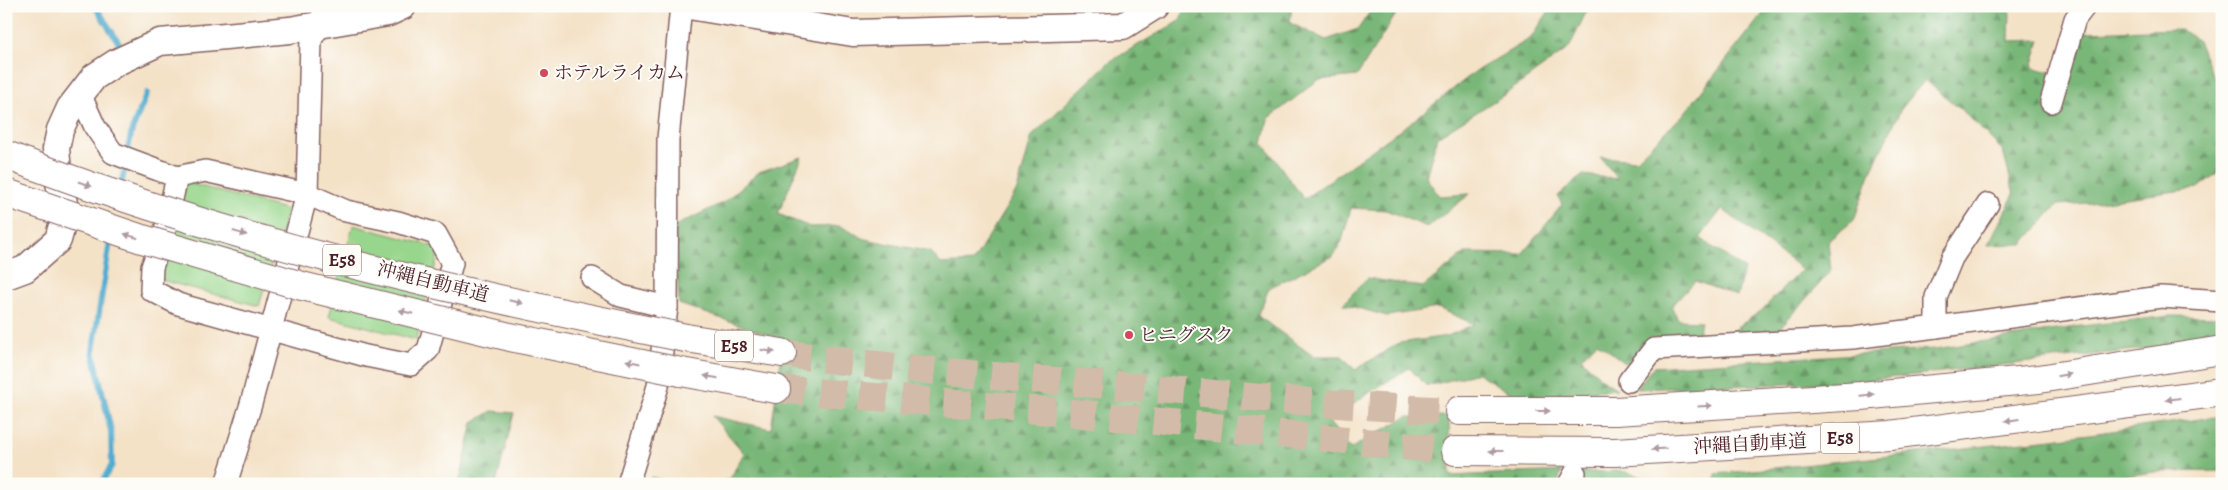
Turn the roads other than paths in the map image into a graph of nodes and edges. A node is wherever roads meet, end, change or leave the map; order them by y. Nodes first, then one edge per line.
1 (403, 6) edge
2 (681, 6) edge
3 (688, 6) edge
4 (1155, 6) edge
5 (2085, 6) edge
6 (323, 15) edge
7 (80, 94) junction
8 (2050, 102) dead end
9 (6, 155) edge
10 (177, 177) junction
11 (6, 193) edge
12 (308, 194) junction
13 (1988, 204) dead end
14 (6, 276) edge
15 (592, 278) dead end
16 (2222, 301) edge
17 (667, 307) junction
18 (1936, 327) junction
19 (271, 330) junction
20 (2222, 350) edge
21 (782, 353) tunnel mouth
22 (1629, 381) dead end
23 (776, 389) tunnel mouth
24 (2222, 392) edge
25 (1459, 411) tunnel mouth
26 (1455, 451) tunnel mouth
27 (226, 484) edge
28 (628, 484) edge

1 - 6 street
2 - 17 street
3 - 4 street
5 - 8 street
6 - 7 street
6 - 12 street
7 - 10 street
7 - 14 street
9 -> 21 highway, 沖縄自動車道 / E58, bridge
10 - 12 street
10 - 19 street
23 -> 11 highway, 沖縄自動車道 / E58, bridge
12 - 19 street
12 - 19 street
13 - 18 street
15 - 17 street
16 - 18 street
17 - 28 street
18 - 22 street
19 - 27 street
25 -> 20 highway, E58
24 -> 26 highway, 沖縄自動車道 / E58

